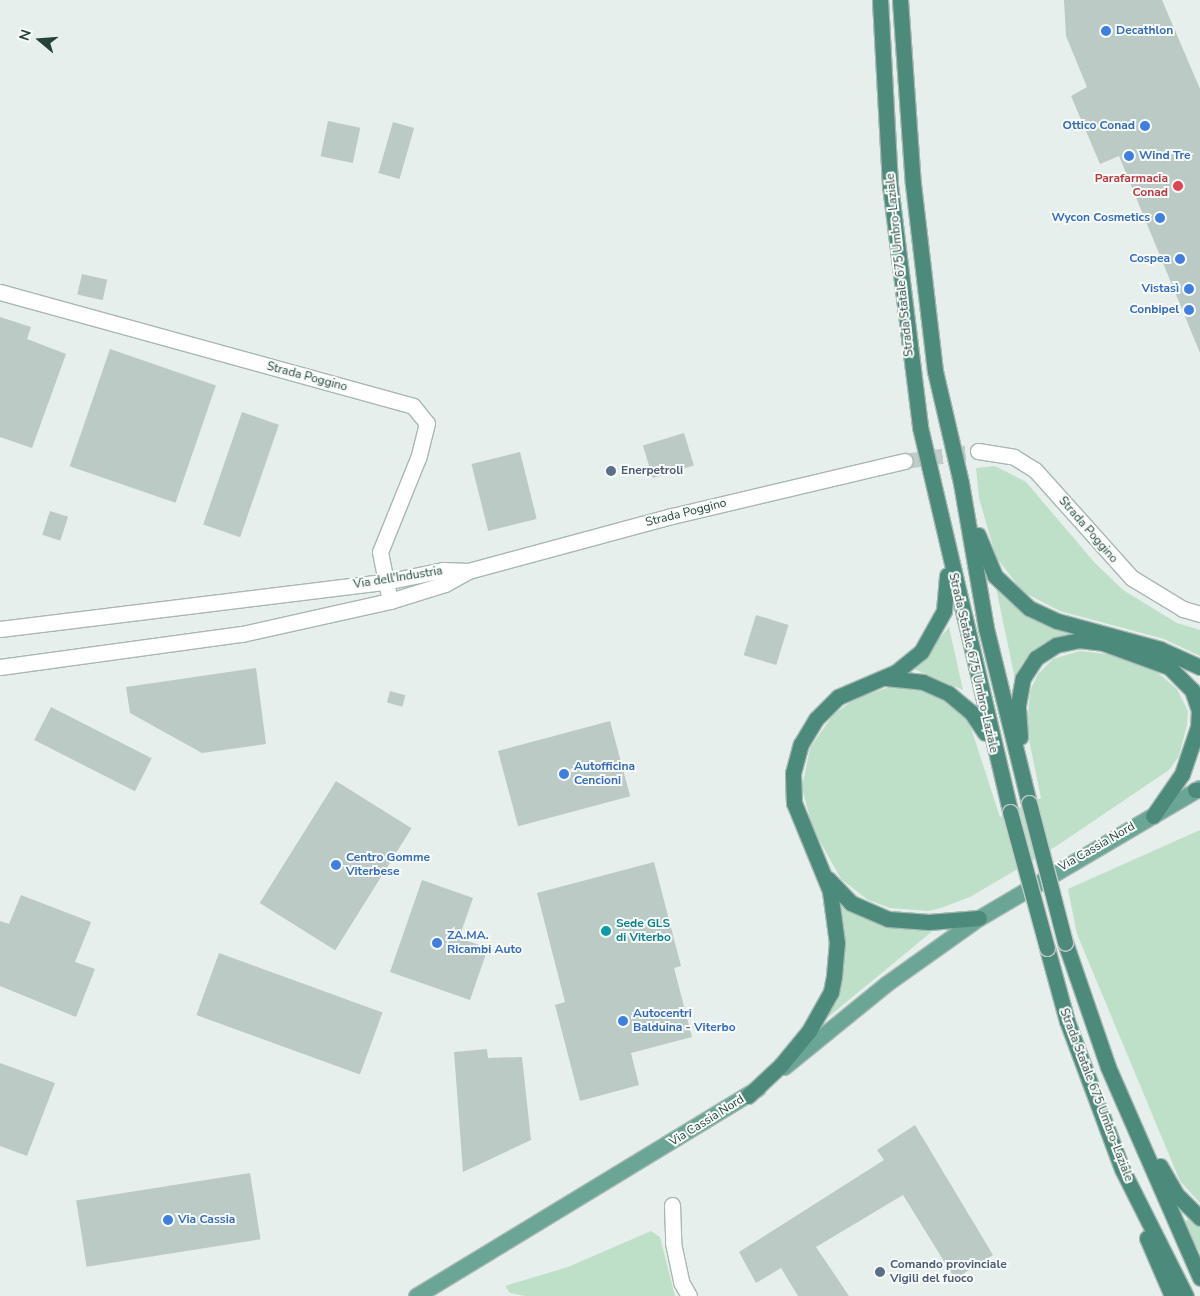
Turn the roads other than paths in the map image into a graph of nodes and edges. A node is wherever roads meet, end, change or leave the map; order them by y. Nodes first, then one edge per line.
1 (880, 0) edge
2 (900, 0) edge
3 (0, 292) edge
4 (920, 427) junction
5 (978, 451) tunnel mouth
6 (905, 461) tunnel mouth
7 (961, 483) junction
8 (468, 571) junction
9 (385, 582) junction
10 (390, 601) junction
11 (1200, 614) edge
12 (0, 629) edge
13 (0, 667) edge
14 (1200, 667) edge
15 (882, 678) junction
16 (993, 751) junction
17 (1024, 781) junction
18 (1198, 789) edge
19 (1153, 816) junction
20 (824, 874) junction
21 (979, 918) junction
22 (1108, 1068) junction
23 (748, 1096) junction
24 (1122, 1169) junction
25 (672, 1205) dead end
26 (1200, 1218) edge
27 (1200, 1278) edge
28 (416, 1296) edge
29 (689, 1296) edge
30 (1172, 1296) edge
31 (1186, 1296) edge

1 - 4 highway, Strada Statale 675 Umbro-Laziale
2 - 7 highway, Strada Statale 675 Umbro-Laziale
3 - 9 street, Strada Poggino
4 - 15 highway
4 - 16 highway, Strada Statale 675 Umbro-Laziale
5 - 11 street, Strada Poggino
6 - 8 street, Strada Poggino
7 - 14 highway
7 - 17 highway, Strada Statale 675 Umbro-Laziale
8 - 9 street, Via dell'Industria
8 - 10 street, Via dell'Industria
9 - 10 street, Strada Poggino
9 - 12 street, Via dell'Industria
10 - 13 street, Via dell'Industria
15 - 16 highway
15 - 20 highway
16 - 24 highway, Strada Statale 675 Umbro-Laziale, bridge
17 - 19 highway
17 - 22 highway, Strada Statale 675 Umbro-Laziale, bridge
18 - 19 main road, Via Cassia Nord
19 - 21 main road, Via Cassia Nord
20 - 21 highway
20 - 23 highway
21 - 23 main road, Via Cassia Nord
22 - 26 highway
22 - 27 highway, Strada Statale 675 Umbro-Laziale
23 - 28 main road, Via Cassia Nord
24 - 30 highway
24 - 31 highway, Strada Statale 675 Umbro-Laziale
25 - 29 street

